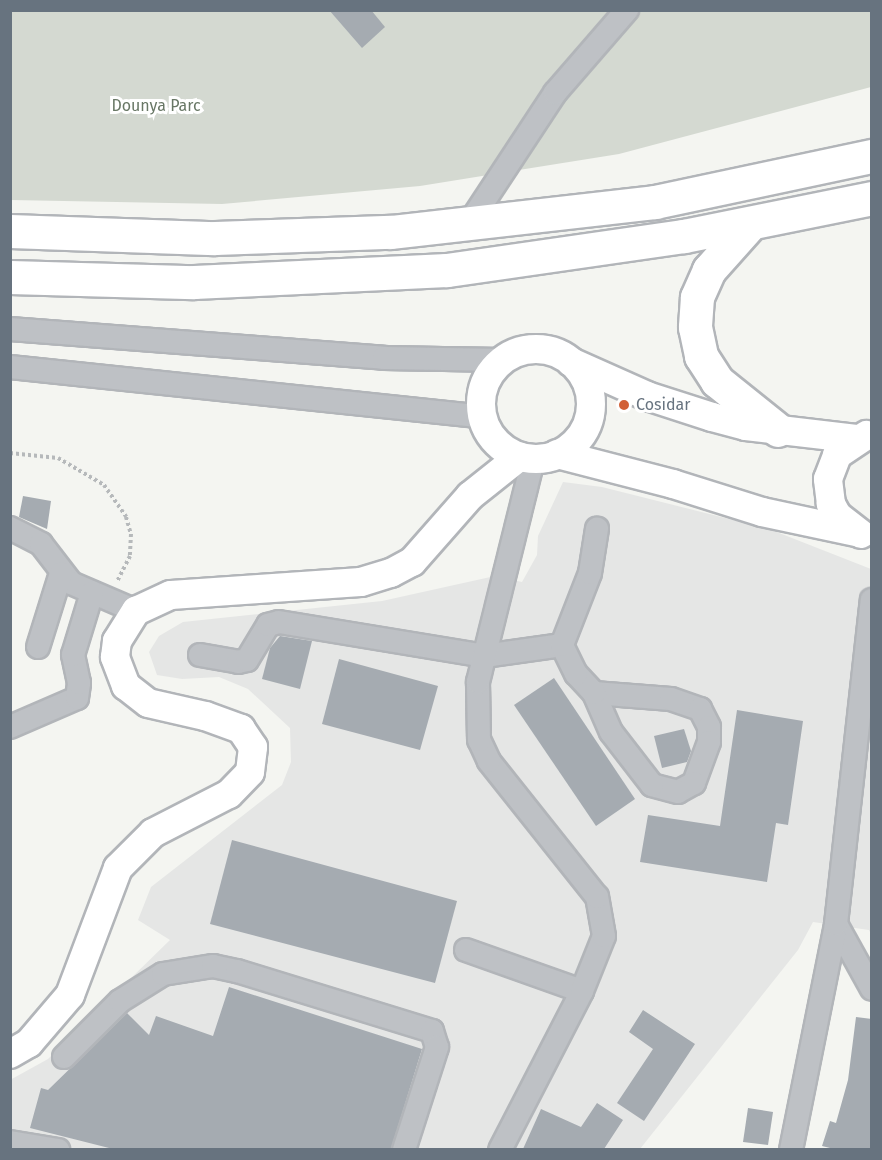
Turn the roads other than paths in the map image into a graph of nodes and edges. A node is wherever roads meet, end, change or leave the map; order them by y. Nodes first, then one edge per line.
1 (627, 10) edge
2 (872, 156) edge
3 (872, 198) edge
4 (750, 224) junction
5 (468, 225) junction
6 (10, 231) edge
7 (10, 277) edge
8 (10, 329) edge
9 (503, 360) junction
10 (571, 362) junction
11 (10, 367) edge
12 (486, 427) junction
13 (778, 430) junction
14 (864, 436) edge
15 (537, 457) junction
16 (470, 496) junction
17 (10, 528) edge
18 (597, 530) dead end
19 (863, 534) edge
20 (61, 573) junction
21 (99, 596) junction
22 (872, 600) edge
23 (136, 611) junction
24 (562, 645) junction
25 (38, 647) dead end
26 (200, 655) dead end
27 (484, 656) junction
28 (594, 693) junction
29 (10, 728) edge
30 (866, 738) edge
31 (836, 924) junction
32 (861, 942) edge
33 (466, 950) dead end
34 (872, 989) edge
35 (582, 991) junction
36 (10, 1054) edge
37 (64, 1057) dead end
38 (10, 1142) edge
39 (58, 1149) edge
40 (404, 1149) edge
41 (500, 1149) edge
42 (791, 1149) edge

1 - 5 street
2 - 5 highway
3 - 4 highway
4 - 7 highway
4 - 13 highway
5 - 6 highway
8 - 9 street
9 - 10 main road
9 - 12 main road
10 - 13 main road
10 - 15 main road
11 - 12 street
12 - 15 main road
12 - 16 main road
13 - 14 main road
14 - 19 main road
15 - 16 main road
15 - 19 main road
15 - 27 street
16 - 23 main road
17 - 20 street
18 - 24 street
20 - 21 street
20 - 25 street
21 - 23 street
21 - 29 street
22 - 30 street
23 - 36 main road
24 - 27 street
24 - 28 street
26 - 27 street
27 - 35 street
28 - 28 street
30 - 31 street
31 - 32 street
31 - 42 street
32 - 34 street
33 - 35 street
35 - 41 street
37 - 40 street
38 - 39 street

